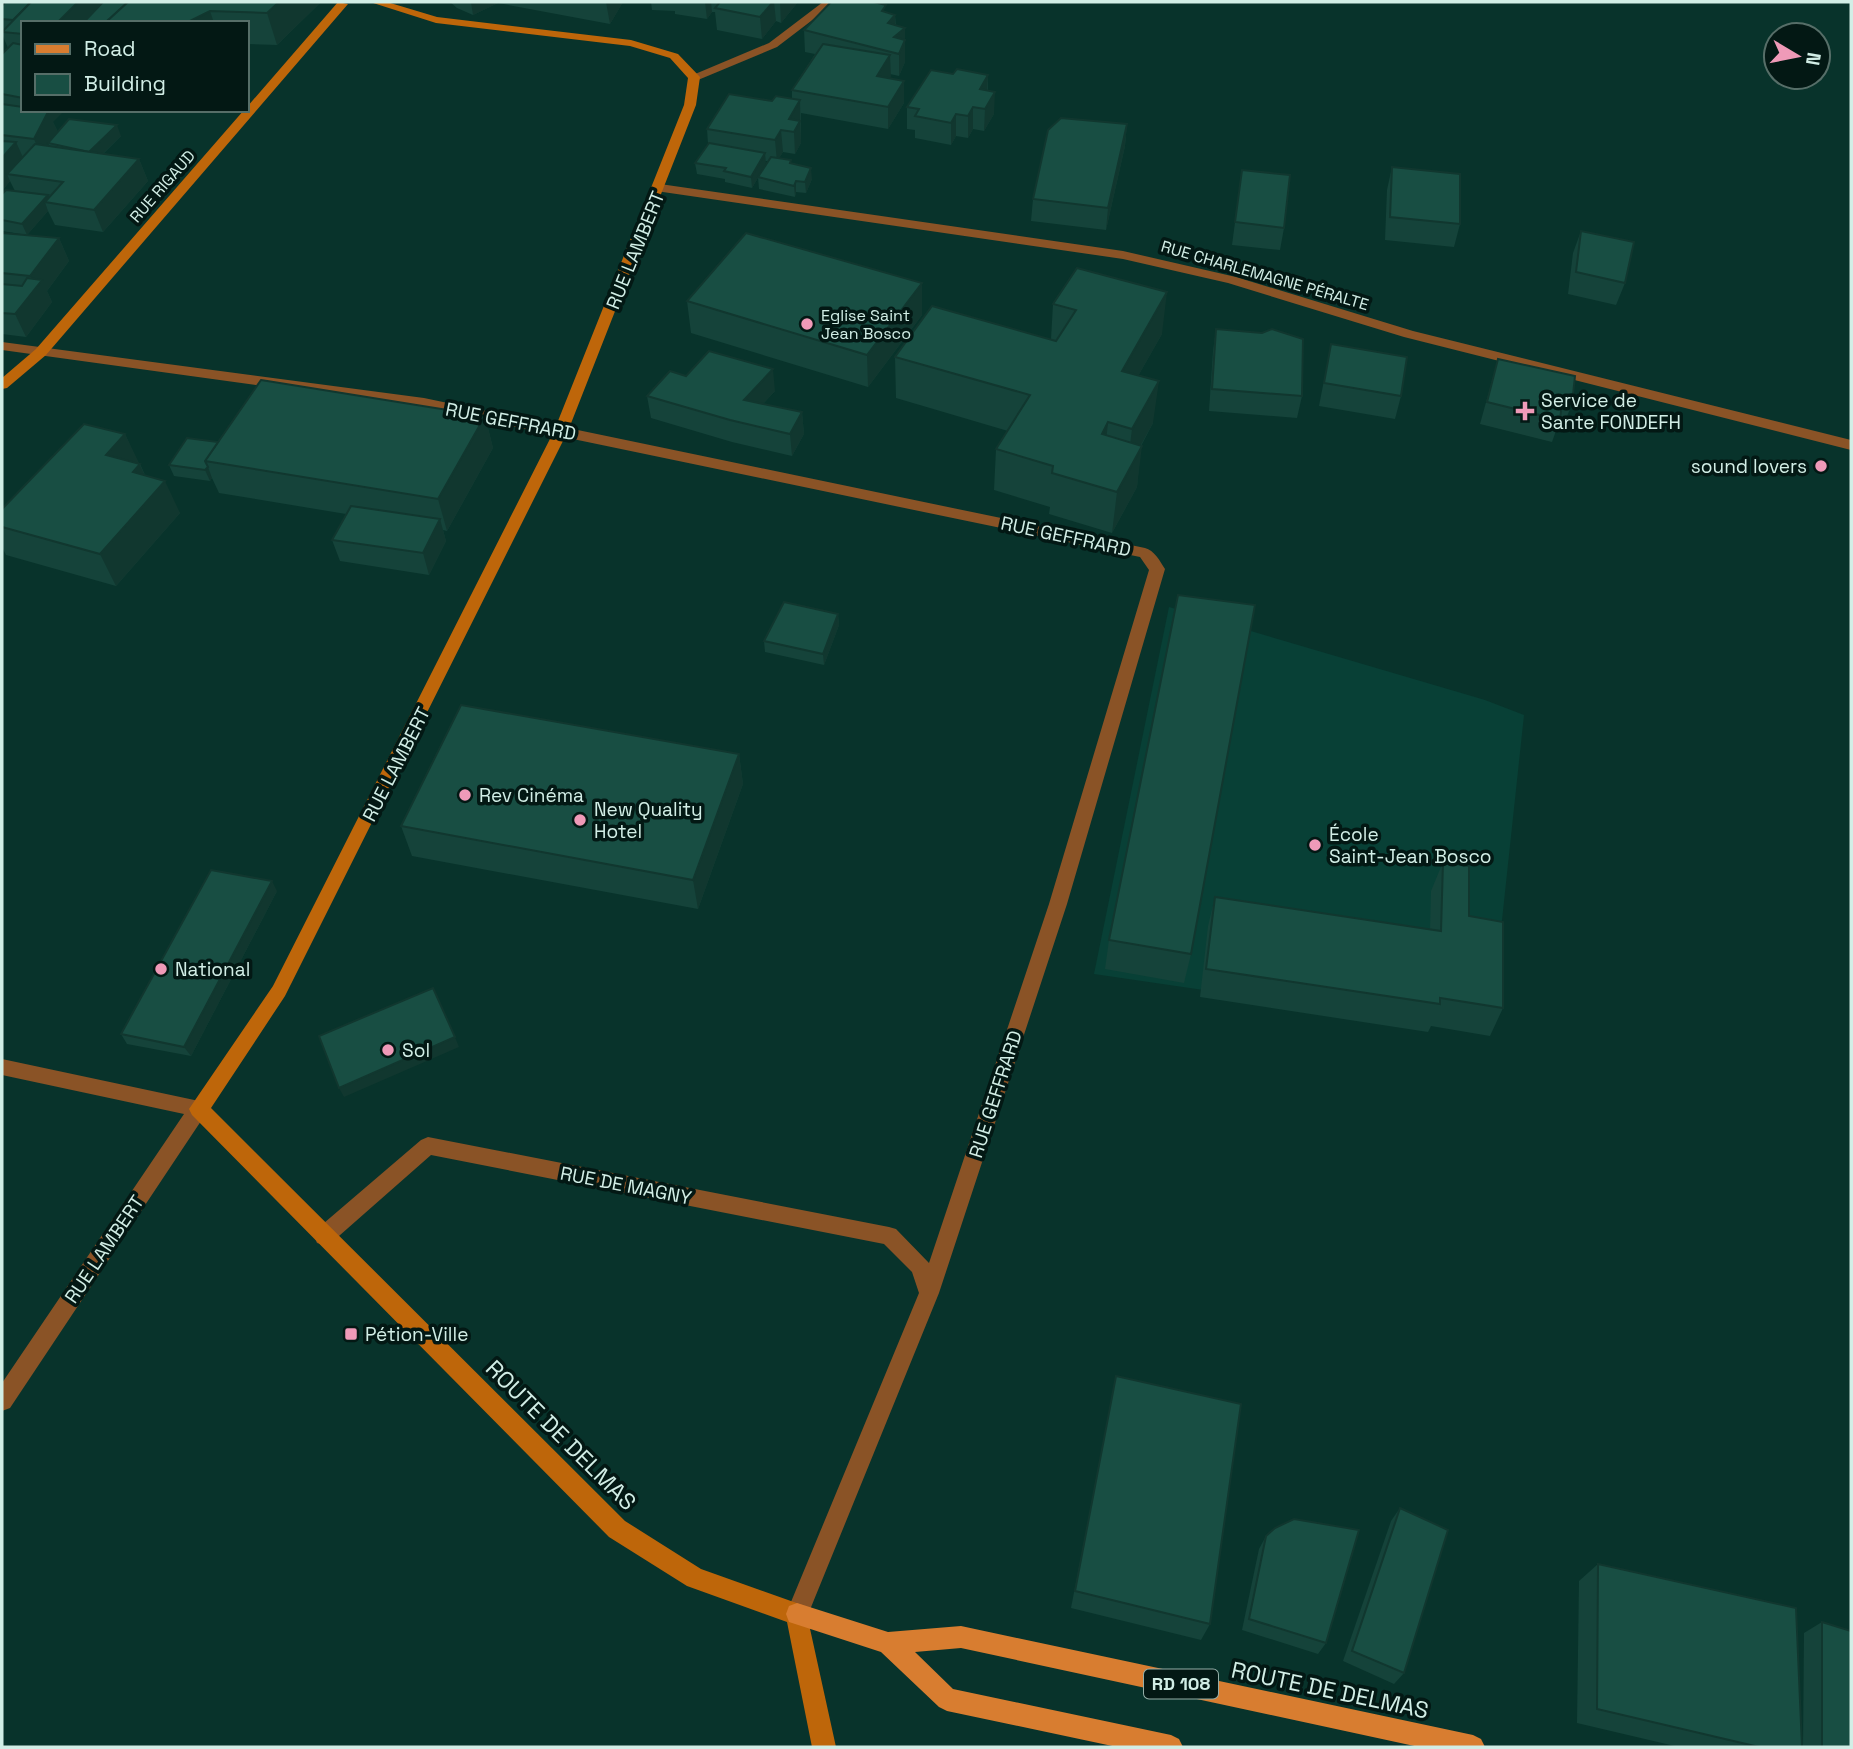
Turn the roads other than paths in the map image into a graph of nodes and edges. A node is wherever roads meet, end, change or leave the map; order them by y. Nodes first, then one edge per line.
1 (376, 2) edge
2 (830, 2) edge
3 (353, 3) edge
4 (694, 77) junction
5 (660, 188) junction
6 (2, 346) edge
7 (41, 352) junction
8 (2, 385) edge
9 (561, 431) junction
10 (1851, 445) edge
11 (2, 1067) edge
12 (199, 1109) junction
13 (324, 1236) junction
14 (929, 1293) junction
15 (2, 1401) edge
16 (797, 1614) junction
17 (888, 1643) junction
18 (824, 1747) edge
19 (1171, 1747) edge
20 (1473, 1747) edge

1 - 4 main road
2 - 4 street
3 - 7 main road, RUE RIGAUD
4 - 5 main road, RUE LAMBERT
5 - 9 main road, RUE LAMBERT
5 - 10 street, RUE CHARLEMAGNE PÉRALTE
6 - 7 street, RUE GEFFRARD
7 - 8 main road, RUE RIGAUD
7 - 9 street, RUE GEFFRARD
9 - 12 main road, RUE LAMBERT
9 - 14 street, RUE GEFFRARD
11 - 12 street
12 - 13 main road, ROUTE DE DELMAS / RD 108
12 - 15 street, RUE LAMBERT
13 - 14 street, RUE DE MAGNY
13 - 16 main road, ROUTE DE DELMAS / RD 108
14 - 16 street, RUE GEFFRARD
16 - 17 main road, ROUTE DE DELMAS / RD 108
16 - 18 main road
17 - 19 main road, ROUTE DE DELMAS / RD 108
17 - 20 main road, ROUTE DE DELMAS / RD 108

